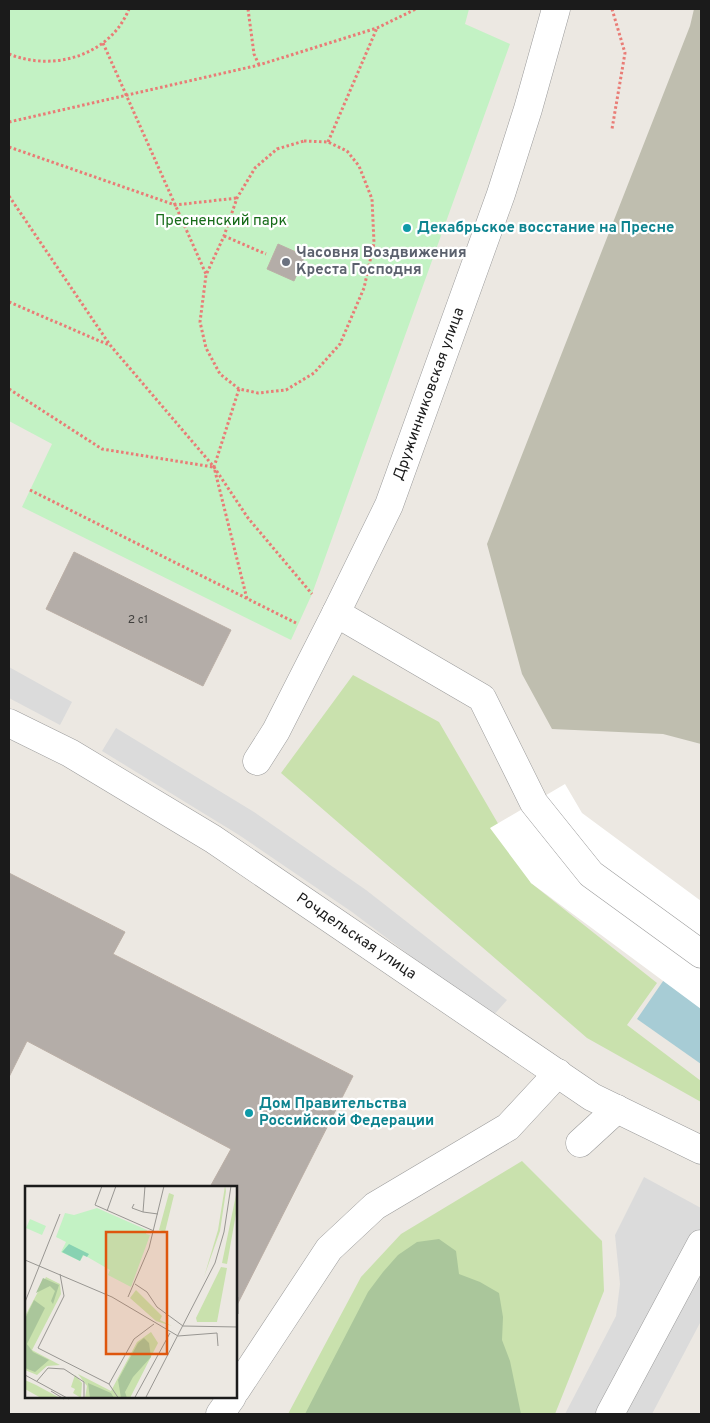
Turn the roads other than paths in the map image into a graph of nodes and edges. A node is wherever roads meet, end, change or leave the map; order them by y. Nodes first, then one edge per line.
1 (556, 9) edge
2 (336, 613) junction
3 (9, 723) edge
4 (257, 761) dead end
5 (701, 954) edge
6 (558, 1073) junction
7 (617, 1109) junction
8 (580, 1143) dead end
9 (701, 1150) edge
10 (701, 1244) edge
11 (238, 1387) edge
12 (231, 1398) edge
13 (220, 1414) edge
14 (610, 1414) edge

1 - 2 street, Дружинниковская улица
2 - 4 street, Дружинниковская улица
2 - 5 street
3 - 6 street, Рочдельская улица
6 - 7 street, Рочдельская улица
6 - 11 street
7 - 8 street
7 - 9 street, Рочдельская улица
10 - 14 street
12 - 13 street

